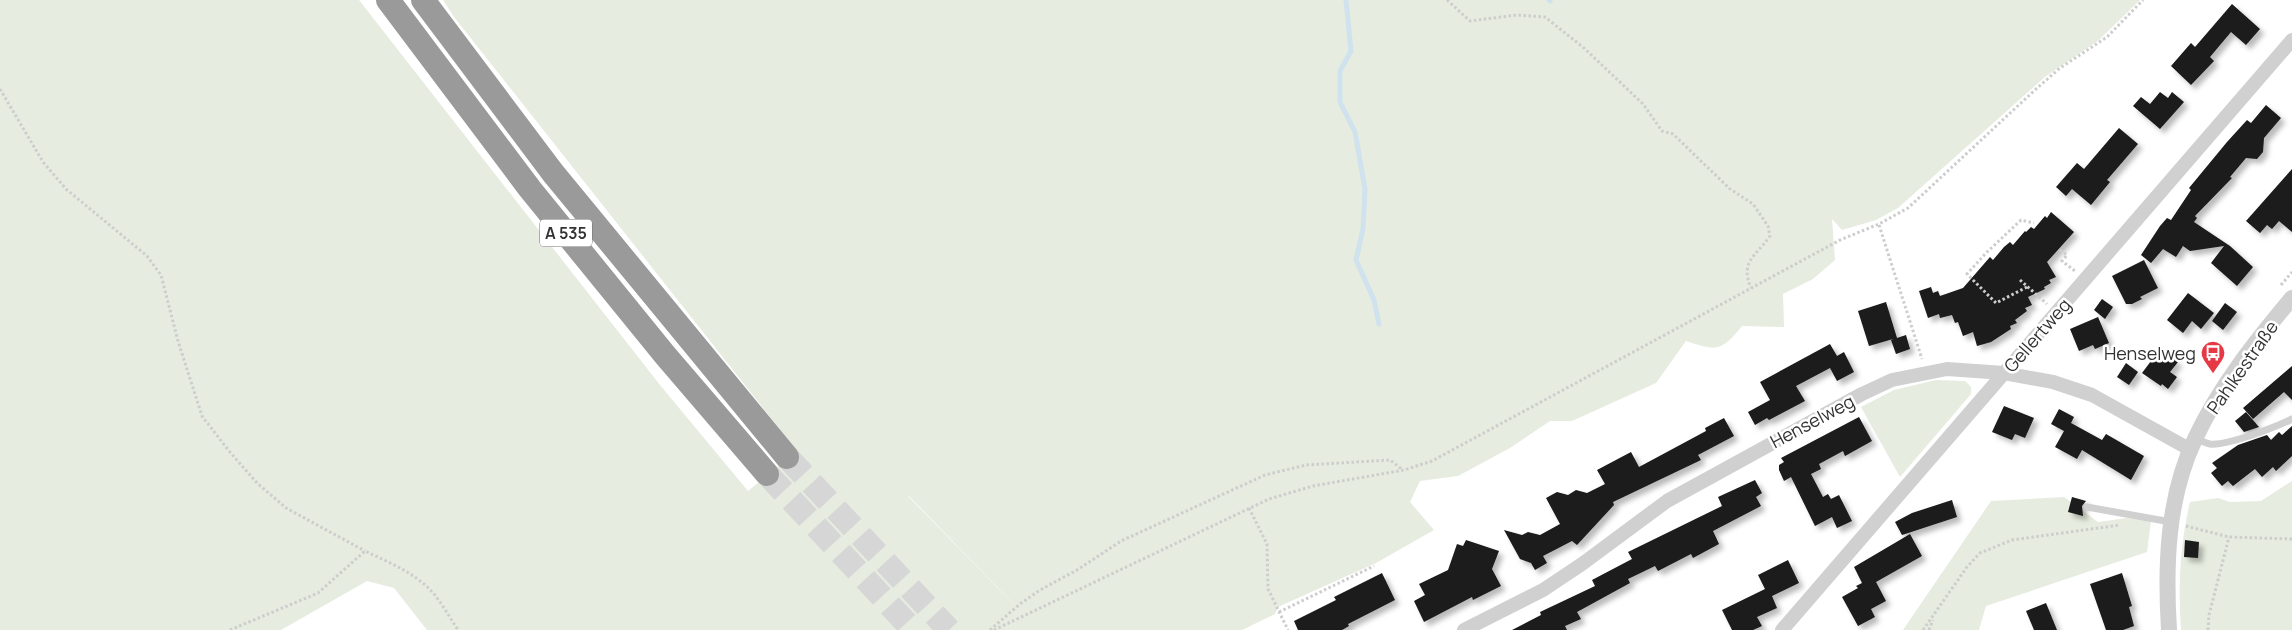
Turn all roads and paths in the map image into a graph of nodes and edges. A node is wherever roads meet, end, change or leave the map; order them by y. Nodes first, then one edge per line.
1 (388, 0) edge
2 (422, 0) edge
3 (1447, 0) edge
4 (2143, 0) edge
5 (2292, 40) edge
6 (0, 89) edge
7 (2034, 223) dead end
8 (1879, 224) junction
9 (2060, 250) dead end
10 (2075, 272) dead end
11 (2020, 280) dead end
12 (2027, 286) junction
13 (1751, 288) junction
14 (2032, 291) dead end
15 (2292, 298) edge
16 (1926, 372) junction
17 (2004, 373) junction
18 (2292, 419) edge
19 (2193, 444) junction
20 (787, 457) tunnel mouth
21 (1404, 470) junction
22 (767, 474) tunnel mouth
23 (2087, 507) dead end
24 (1249, 508) junction
25 (2171, 522) junction
26 (2123, 525) dead end
27 (2229, 538) junction
28 (2292, 539) edge
29 (365, 551) junction
30 (1374, 566) dead end
31 (1279, 612) junction
32 (1934, 615) junction
33 (230, 630) edge
34 (458, 630) edge
35 (990, 630) edge
36 (994, 630) edge
37 (1288, 630) edge
38 (1464, 630) edge
39 (1782, 630) edge
40 (1923, 630) edge
41 (1929, 630) edge
42 (2169, 630) edge
43 (2208, 630) edge

1 - 22 highway, A 535
2 - 20 highway, A 535
3 - 13 path
4 - 8 path
5 - 17 street, Gellertweg
6 - 29 path
7 - 12 path
8 - 13 path
8 - 16 path
9 - 10 path
11 - 12 path
12 - 14 path
13 - 21 path
15 - 19 street, Pahlkestraße
16 - 17 street, Henselweg
16 - 38 street, Henselweg
17 - 19 street, Henselweg
17 - 39 street, Gellertweg
18 - 19 lane, Pahlkestraße
19 - 25 street, Pahlkestraße
21 - 24 path
21 - 35 path
23 - 25 lane
24 - 31 path
24 - 36 path
25 - 27 path
25 - 42 street, Pahlkestraße
26 - 32 path
27 - 28 path
27 - 43 path
29 - 33 path
29 - 34 path
30 - 31 path
31 - 37 path
32 - 40 path
32 - 41 path

